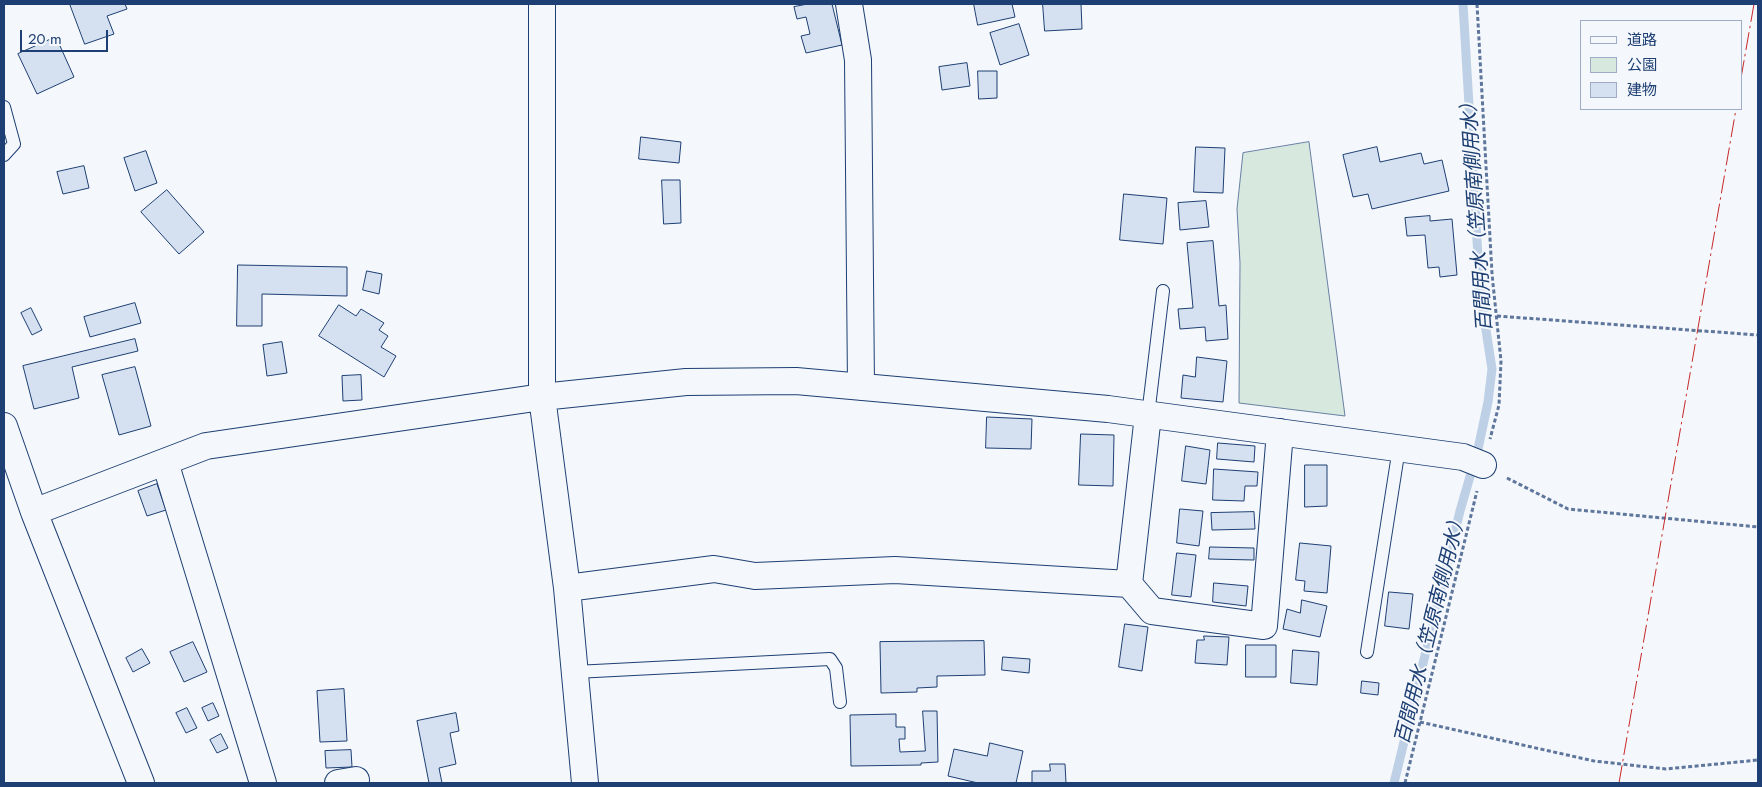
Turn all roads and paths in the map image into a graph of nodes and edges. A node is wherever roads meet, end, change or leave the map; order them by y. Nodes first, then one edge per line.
1 (542, 4) edge
2 (849, 4) edge
3 (1477, 4) edge
4 (4, 106) edge
5 (4, 155) edge
6 (1163, 291) dead end
7 (1497, 316) junction
8 (1758, 335) edge
9 (861, 387) junction
10 (542, 397) junction
11 (1148, 415) junction
12 (4, 426) edge
13 (1280, 432) junction
14 (1398, 448) junction
15 (165, 462) junction
16 (1483, 466) junction
17 (34, 512) junction
18 (1758, 527) edge
19 (1129, 584) junction
20 (567, 588) junction
21 (1367, 652) dead end
22 (575, 672) junction
23 (840, 702) dead end
24 (1420, 722) junction
25 (1758, 760) edge
26 (141, 783) edge
27 (263, 783) edge
28 (585, 783) edge
29 (1405, 783) edge

1 - 10 street
2 - 9 street
3 - 7 path
4 - 5 lane
6 - 11 lane
7 - 8 path
7 - 16 path
9 - 10 street
9 - 11 street
10 - 15 street
10 - 20 street
11 - 13 street
11 - 19 street
12 - 17 street
13 - 14 street
13 - 19 street
14 - 16 street
14 - 21 lane
15 - 17 street
15 - 27 street
16 - 18 path
16 - 24 path
17 - 26 street
19 - 20 street
20 - 22 street
22 - 23 lane
22 - 28 street
24 - 25 path
24 - 29 path

